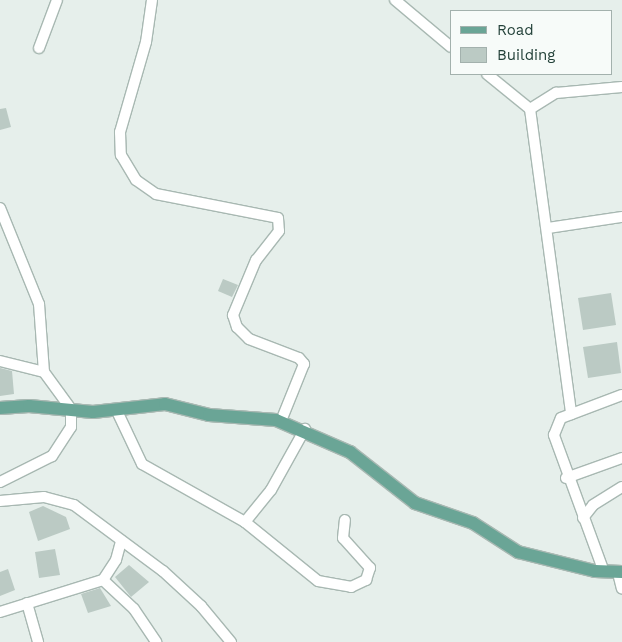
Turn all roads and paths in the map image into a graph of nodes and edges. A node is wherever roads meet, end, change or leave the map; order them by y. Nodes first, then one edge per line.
1 (57, 0) edge
2 (152, 0) edge
3 (395, 0) edge
4 (450, 46) edge
5 (39, 48) dead end
6 (488, 75) edge
7 (622, 87) edge
8 (530, 109) junction
9 (0, 208) edge
10 (622, 217) edge
11 (548, 228) junction
12 (0, 361) edge
13 (44, 372) junction
14 (622, 395) edge
15 (0, 408) edge
16 (71, 409) junction
17 (116, 410) junction
18 (571, 414) junction
19 (281, 421) junction
20 (305, 429) junction
21 (622, 458) edge
22 (566, 478) junction
23 (0, 482) edge
24 (622, 488) edge
25 (0, 501) edge
26 (583, 518) junction
27 (345, 520) dead end
28 (245, 522) junction
29 (121, 540) junction
30 (604, 572) junction
31 (621, 579) edge
32 (103, 580) junction
33 (27, 603) junction
34 (0, 612) edge
35 (38, 642) edge
36 (156, 642) edge
37 (230, 642) edge

1 - 5 street
2 - 19 street
3 - 4 street
6 - 8 street
7 - 8 street
8 - 11 street
9 - 13 street
10 - 11 street
11 - 18 street
12 - 13 street
13 - 16 street
14 - 18 street
15 - 16 main road
16 - 17 main road
16 - 23 street
17 - 19 main road
17 - 28 street
18 - 22 street
19 - 20 main road
20 - 28 street
20 - 30 main road
21 - 22 street
22 - 26 street
24 - 26 street
25 - 29 street
26 - 30 street
27 - 28 street
29 - 32 street
29 - 37 street
30 - 31 main road
32 - 33 street
32 - 36 street
33 - 34 street
33 - 35 street

